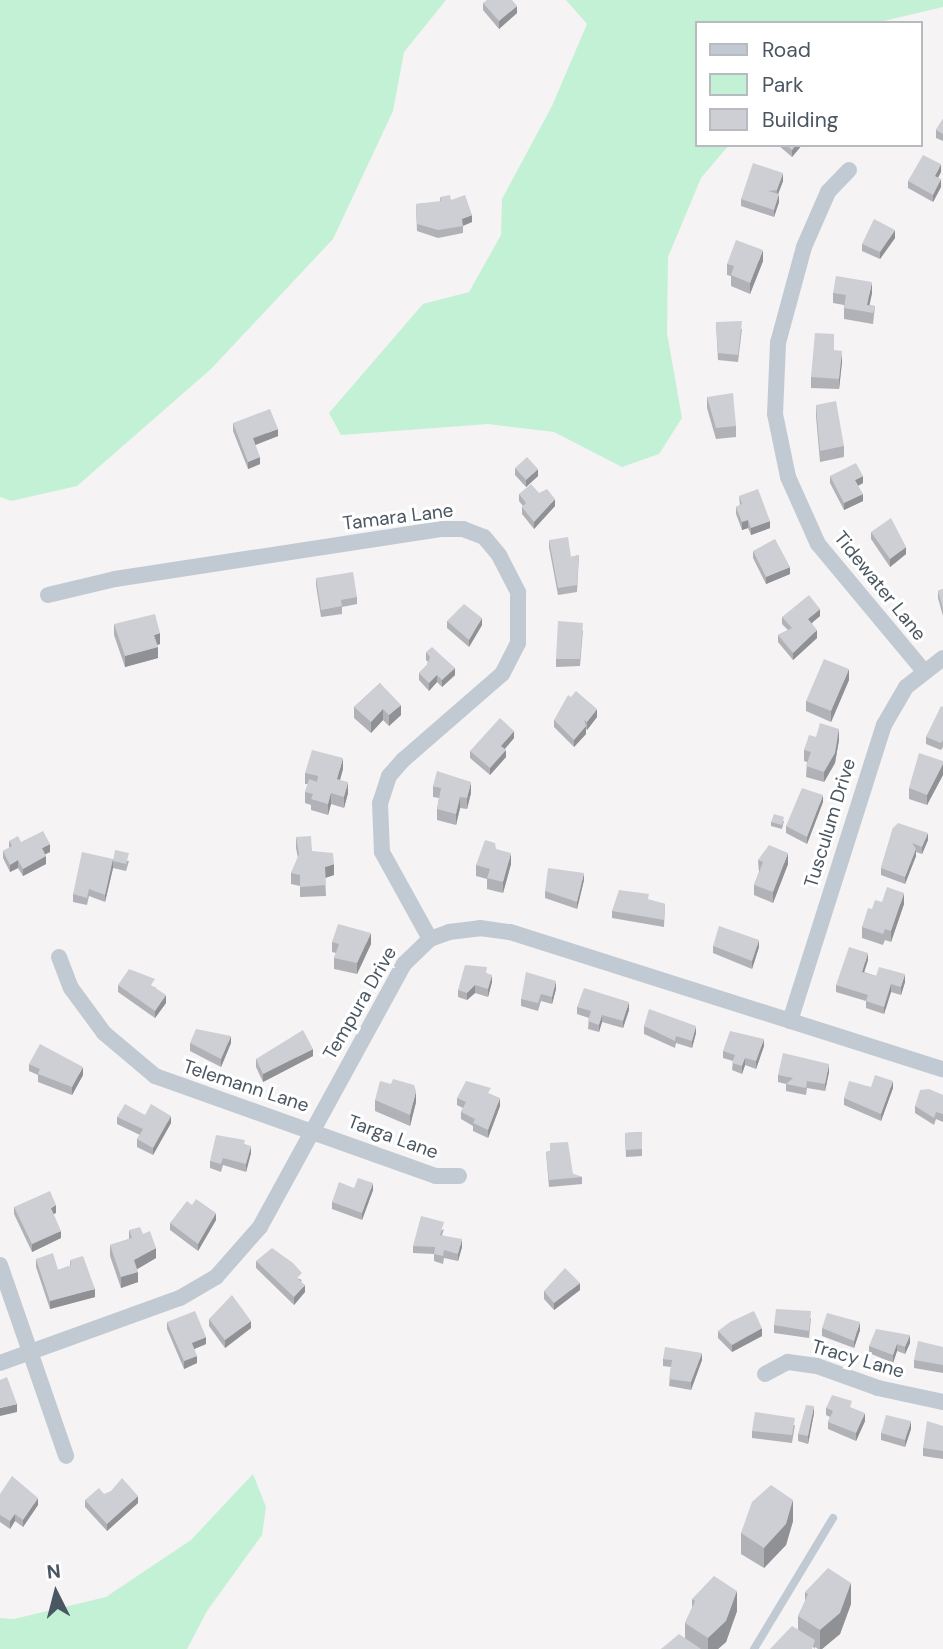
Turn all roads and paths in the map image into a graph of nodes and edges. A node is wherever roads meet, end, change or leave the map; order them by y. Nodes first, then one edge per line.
1 (849, 170) dead end
2 (48, 595) dead end
3 (943, 658) edge
4 (923, 670) junction
5 (430, 939) junction
6 (59, 957) dead end
7 (790, 1021) junction
8 (943, 1069) edge
9 (313, 1130) junction
10 (459, 1177) dead end
11 (0, 1265) edge
12 (31, 1353) junction
13 (0, 1363) edge
14 (765, 1374) dead end
15 (943, 1402) edge
16 (66, 1457) dead end
17 (833, 1518) dead end
18 (754, 1649) edge

1 - 4 street, Tidewater Lane
2 - 5 street, Tamara Lane
3 - 4 street, Tusculum Drive
4 - 7 street, Tusculum Drive
5 - 7 street, Tempura Drive
5 - 9 street, Tempura Drive
6 - 9 street, Telemann Lane
7 - 8 street, Tempura Drive
9 - 10 street, Targa Lane
9 - 12 street, Tempura Drive
11 - 12 street
12 - 13 street, Tempura Drive
12 - 16 street
14 - 15 street, Tracy Lane
17 - 18 lane

